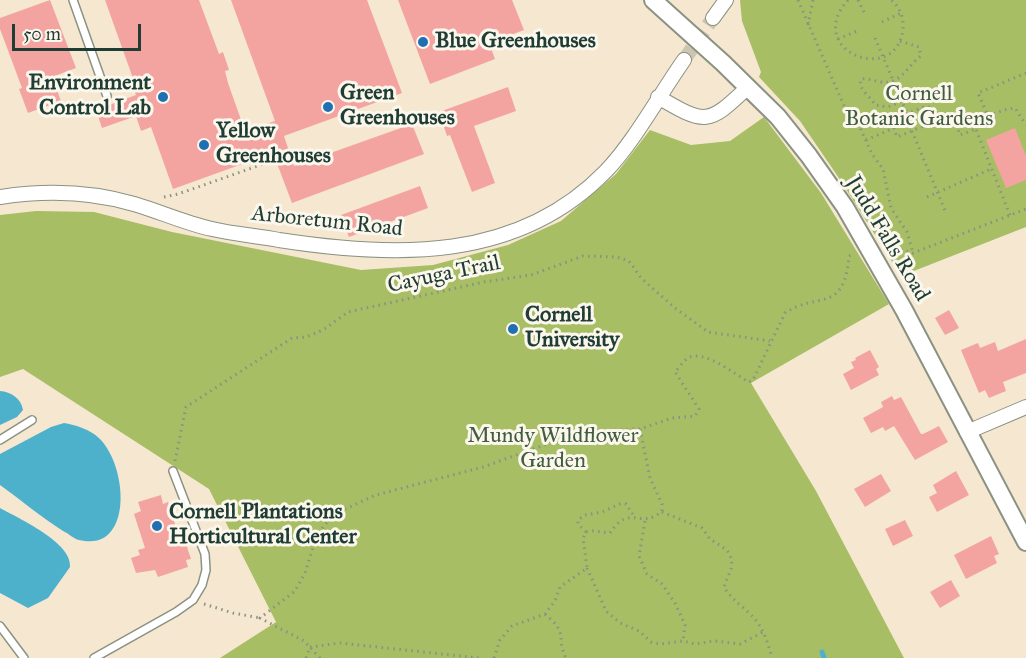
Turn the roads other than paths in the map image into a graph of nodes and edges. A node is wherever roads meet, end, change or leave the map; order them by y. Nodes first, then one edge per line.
1 (73, 0) edge
2 (653, 0) edge
3 (726, 0) edge
4 (713, 18) tunnel mouth
5 (684, 60) tunnel mouth
6 (748, 87) junction
7 (107, 96) dead end
8 (658, 97) junction
9 (0, 197) edge
10 (1026, 407) edge
11 (32, 420) dead end
12 (967, 432) junction
13 (0, 441) edge
14 (173, 471) road end
15 (1026, 542) edge
16 (0, 626) edge
17 (24, 658) edge
18 (94, 658) edge

1 - 7 lane
2 - 6 street, Judd Falls Road
3 - 4 street
5 - 8 street, Arboretum Road
6 - 8 street
6 - 12 street, Judd Falls Road
8 - 9 street, Arboretum Road
10 - 12 street
11 - 13 lane
12 - 15 street, Judd Falls Road
14 - 18 lane
16 - 17 lane

